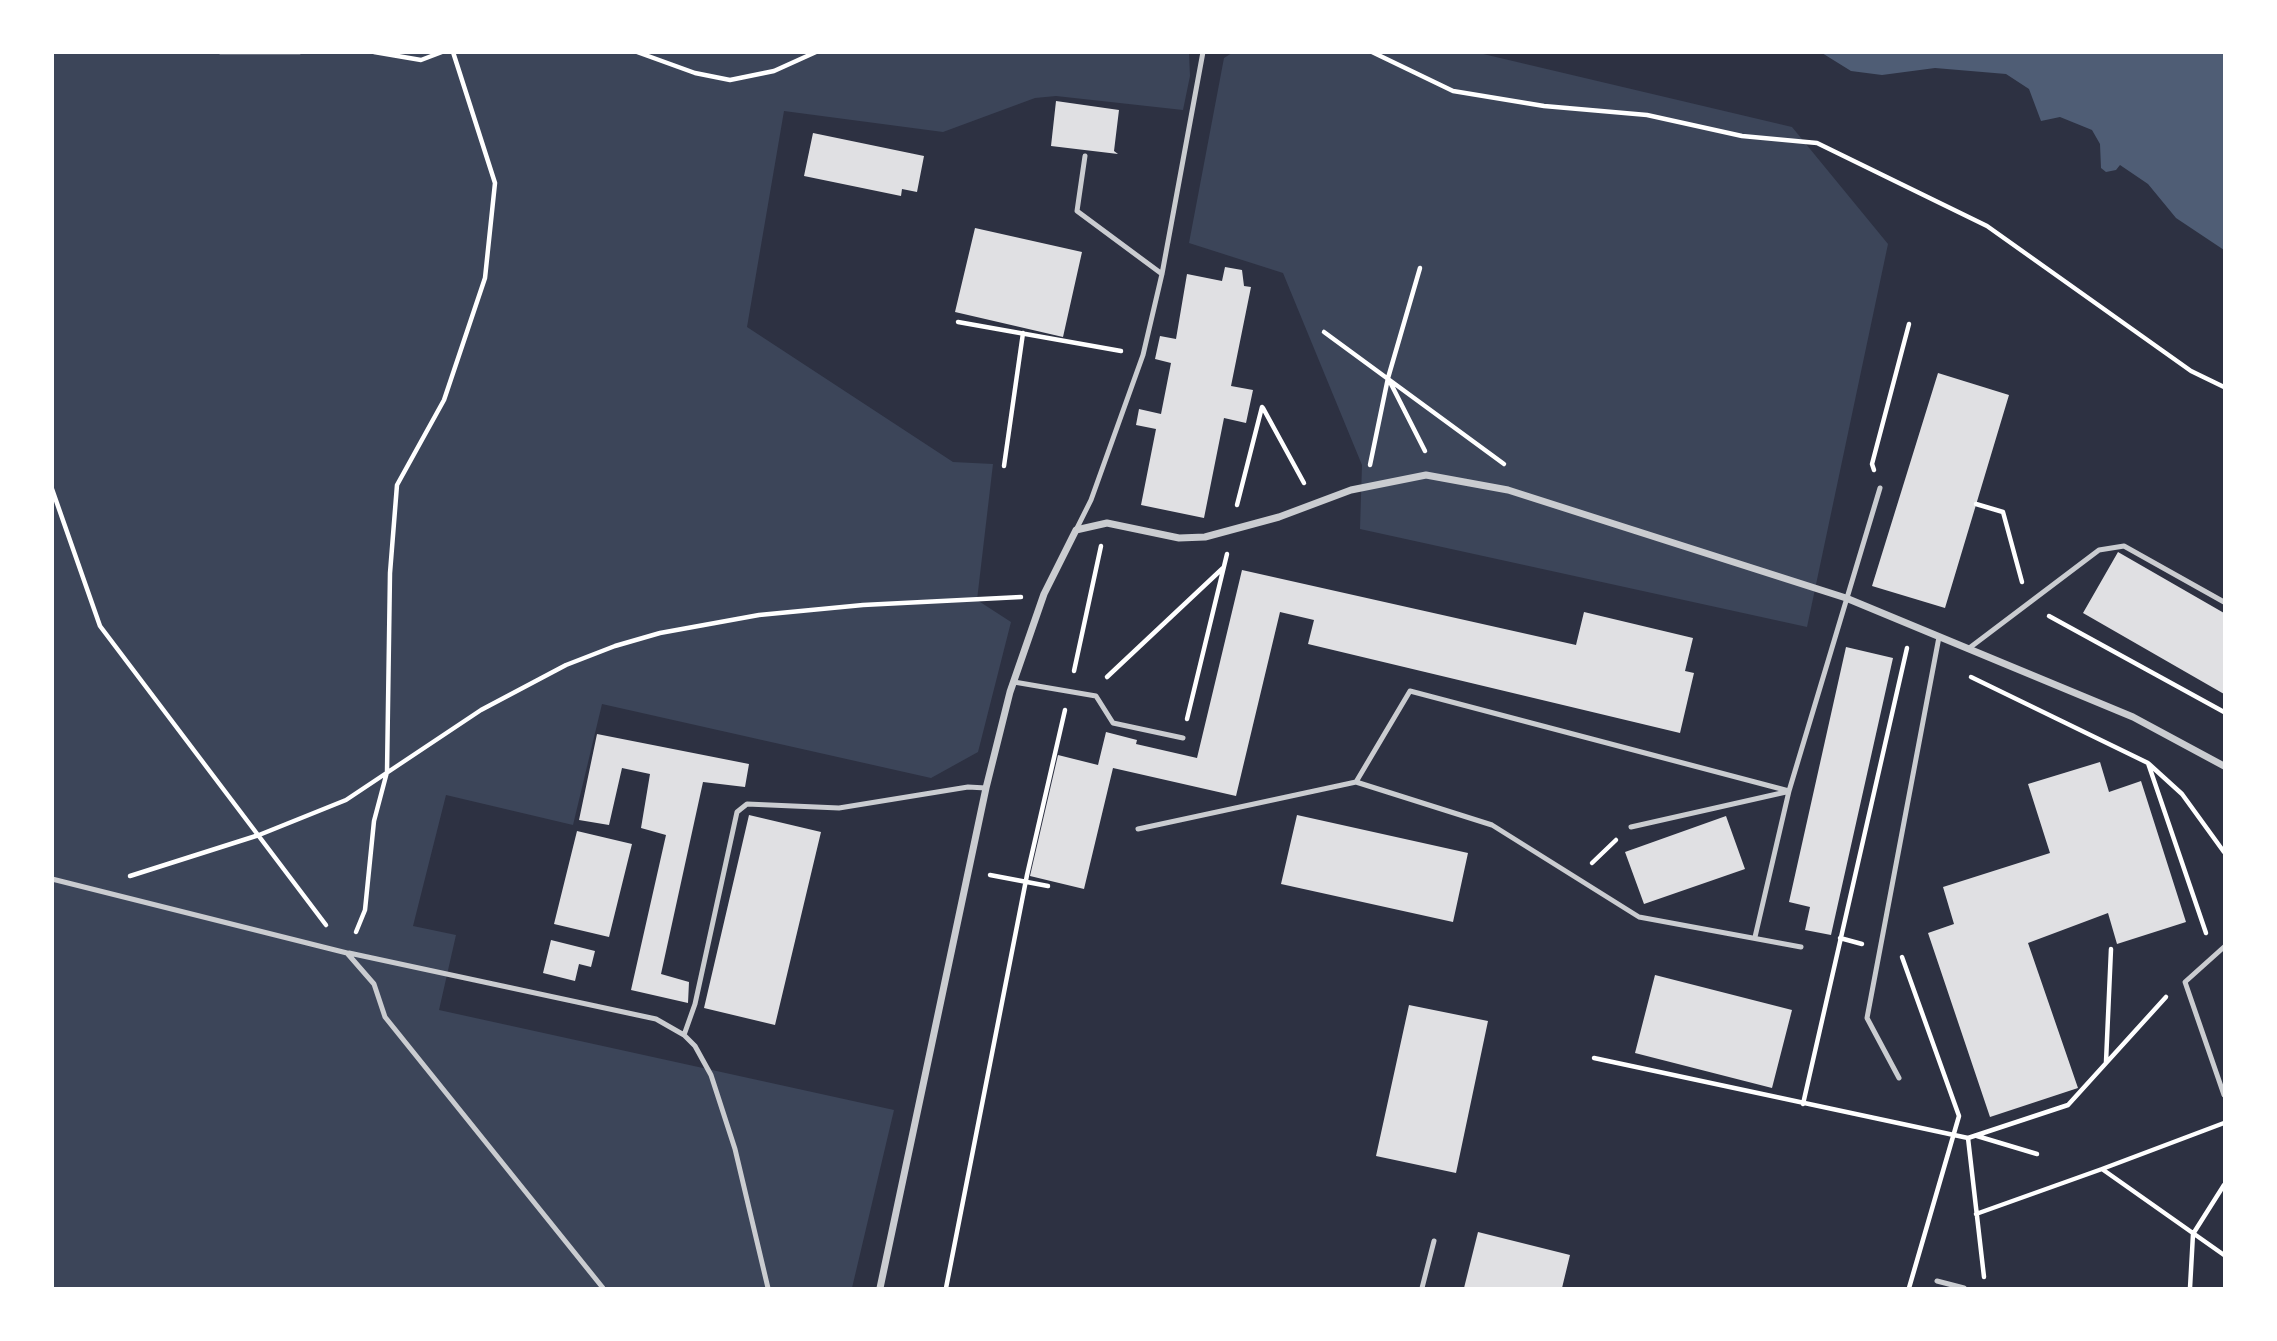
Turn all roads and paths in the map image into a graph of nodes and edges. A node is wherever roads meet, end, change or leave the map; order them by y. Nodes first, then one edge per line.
1 (220, 52) edge
2 (300, 52) edge
3 (374, 52) edge
4 (442, 52) edge
5 (453, 52) edge
6 (637, 52) edge
7 (816, 52) edge
8 (1203, 52) edge
9 (1372, 52) edge
10 (1085, 156) dead end
11 (1420, 268) dead end
12 (1162, 274) junction
13 (958, 321) dead end
14 (1909, 324) dead end
15 (1324, 332) dead end
16 (1023, 333) junction
17 (1143, 355) junction
18 (1388, 378) junction
19 (2224, 387) edge
20 (1425, 451) dead end
21 (1505, 465) dead end
22 (1004, 466) dead end
23 (1369, 469) dead end
24 (1880, 488) joint
25 (52, 489) edge
26 (1308, 490) dead end
27 (1976, 504) dead end
28 (1107, 523) junction
29 (1076, 530) junction
30 (1232, 532) junction
31 (1223, 568) junction
32 (1044, 594) junction
33 (1846, 598) junction
34 (2224, 602) edge
35 (2028, 605) junction
36 (1912, 626) junction
37 (1939, 637) junction
38 (1907, 646) junction
39 (1968, 649) junction
40 (1936, 657) junction
41 (1013, 682) junction
42 (1069, 692) junction
43 (1096, 696) junction
44 (2224, 712) edge
45 (1183, 738) joint
46 (2148, 764) junction
47 (2224, 766) edge
48 (387, 772) junction
49 (1356, 782) junction
50 (986, 788) junction
51 (1789, 791) junction
52 (1632, 827) joint
53 (1138, 829) dead end
54 (259, 835) junction
55 (2224, 852) edge
56 (968, 872) junction
57 (1575, 877) junction
58 (52, 878) edge
59 (1026, 881) junction
60 (1048, 886) dead end
61 (96, 888) junction
62 (1755, 937) junction
63 (1840, 938) junction
64 (1801, 947) dead end
65 (2224, 947) edge
66 (1879, 948) junction
67 (2111, 949) dead end
68 (347, 953) junction
69 (2214, 957) junction
70 (2185, 982) junction
71 (684, 1035) junction
72 (1594, 1058) dead end
73 (2106, 1063) junction
74 (1899, 1078) dead end
75 (2224, 1095) edge
76 (1802, 1104) junction
77 (2224, 1123) edge
78 (1955, 1136) junction
79 (1976, 1136) junction
80 (1968, 1138) junction
81 (2037, 1154) dead end
82 (2102, 1169) junction
83 (2224, 1185) edge
84 (1976, 1214) junction
85 (2193, 1234) junction
86 (1434, 1241) dead end
87 (2224, 1255) edge
88 (1937, 1281) dead end
89 (603, 1289) edge
90 (768, 1289) edge
91 (880, 1289) edge
92 (946, 1289) edge
93 (1422, 1289) edge
94 (1909, 1289) edge
95 (1964, 1289) edge
96 (1986, 1289) edge
97 (2190, 1289) edge

1 - 2 path
3 - 4 path
5 - 48 path
6 - 7 path
8 - 12 lane
9 - 19 path
10 - 12 lane
11 - 18 path
12 - 17 lane
13 - 16 path
14 - 24 path
15 - 18 path
16 - 17 path
16 - 22 path
17 - 29 lane
18 - 20 path
18 - 21 path
18 - 23 path
24 - 33 lane
25 - 54 path
26 - 30 path
27 - 35 path
28 - 29 street
28 - 30 street
28 - 42 path
29 - 32 street
30 - 31 path
30 - 33 street
31 - 43 path
31 - 45 path
32 - 41 street
32 - 48 path
33 - 36 street
33 - 51 lane
34 - 35 lane
35 - 39 lane
35 - 44 path
36 - 37 street
36 - 38 path
37 - 39 street
37 - 40 lane
38 - 40 path
38 - 63 path
39 - 47 street
40 - 46 path
40 - 66 lane
41 - 42 lane
41 - 50 street
42 - 43 lane
42 - 59 path
43 - 45 lane
46 - 55 path
46 - 69 path
48 - 54 path
48 - 68 path
49 - 51 lane
49 - 53 lane
49 - 57 lane
50 - 56 street
50 - 71 lane
51 - 52 lane
51 - 62 lane
52 - 57 path
54 - 61 path
54 - 68 path
56 - 59 path
56 - 91 street
57 - 62 lane
58 - 61 lane
59 - 60 path
59 - 92 path
61 - 68 lane
62 - 64 lane
63 - 66 path
63 - 76 path
65 - 69 lane
66 - 74 lane
66 - 78 path
67 - 73 path
68 - 71 lane
68 - 89 lane
69 - 70 lane
70 - 73 path
70 - 75 lane
71 - 90 lane
72 - 76 path
73 - 79 path
76 - 78 path
77 - 82 path
78 - 80 path
78 - 94 path
79 - 80 path
79 - 81 path
80 - 84 path
82 - 84 path
82 - 85 path
83 - 85 path
84 - 96 path
85 - 87 path
85 - 97 path
86 - 93 lane
88 - 95 lane

